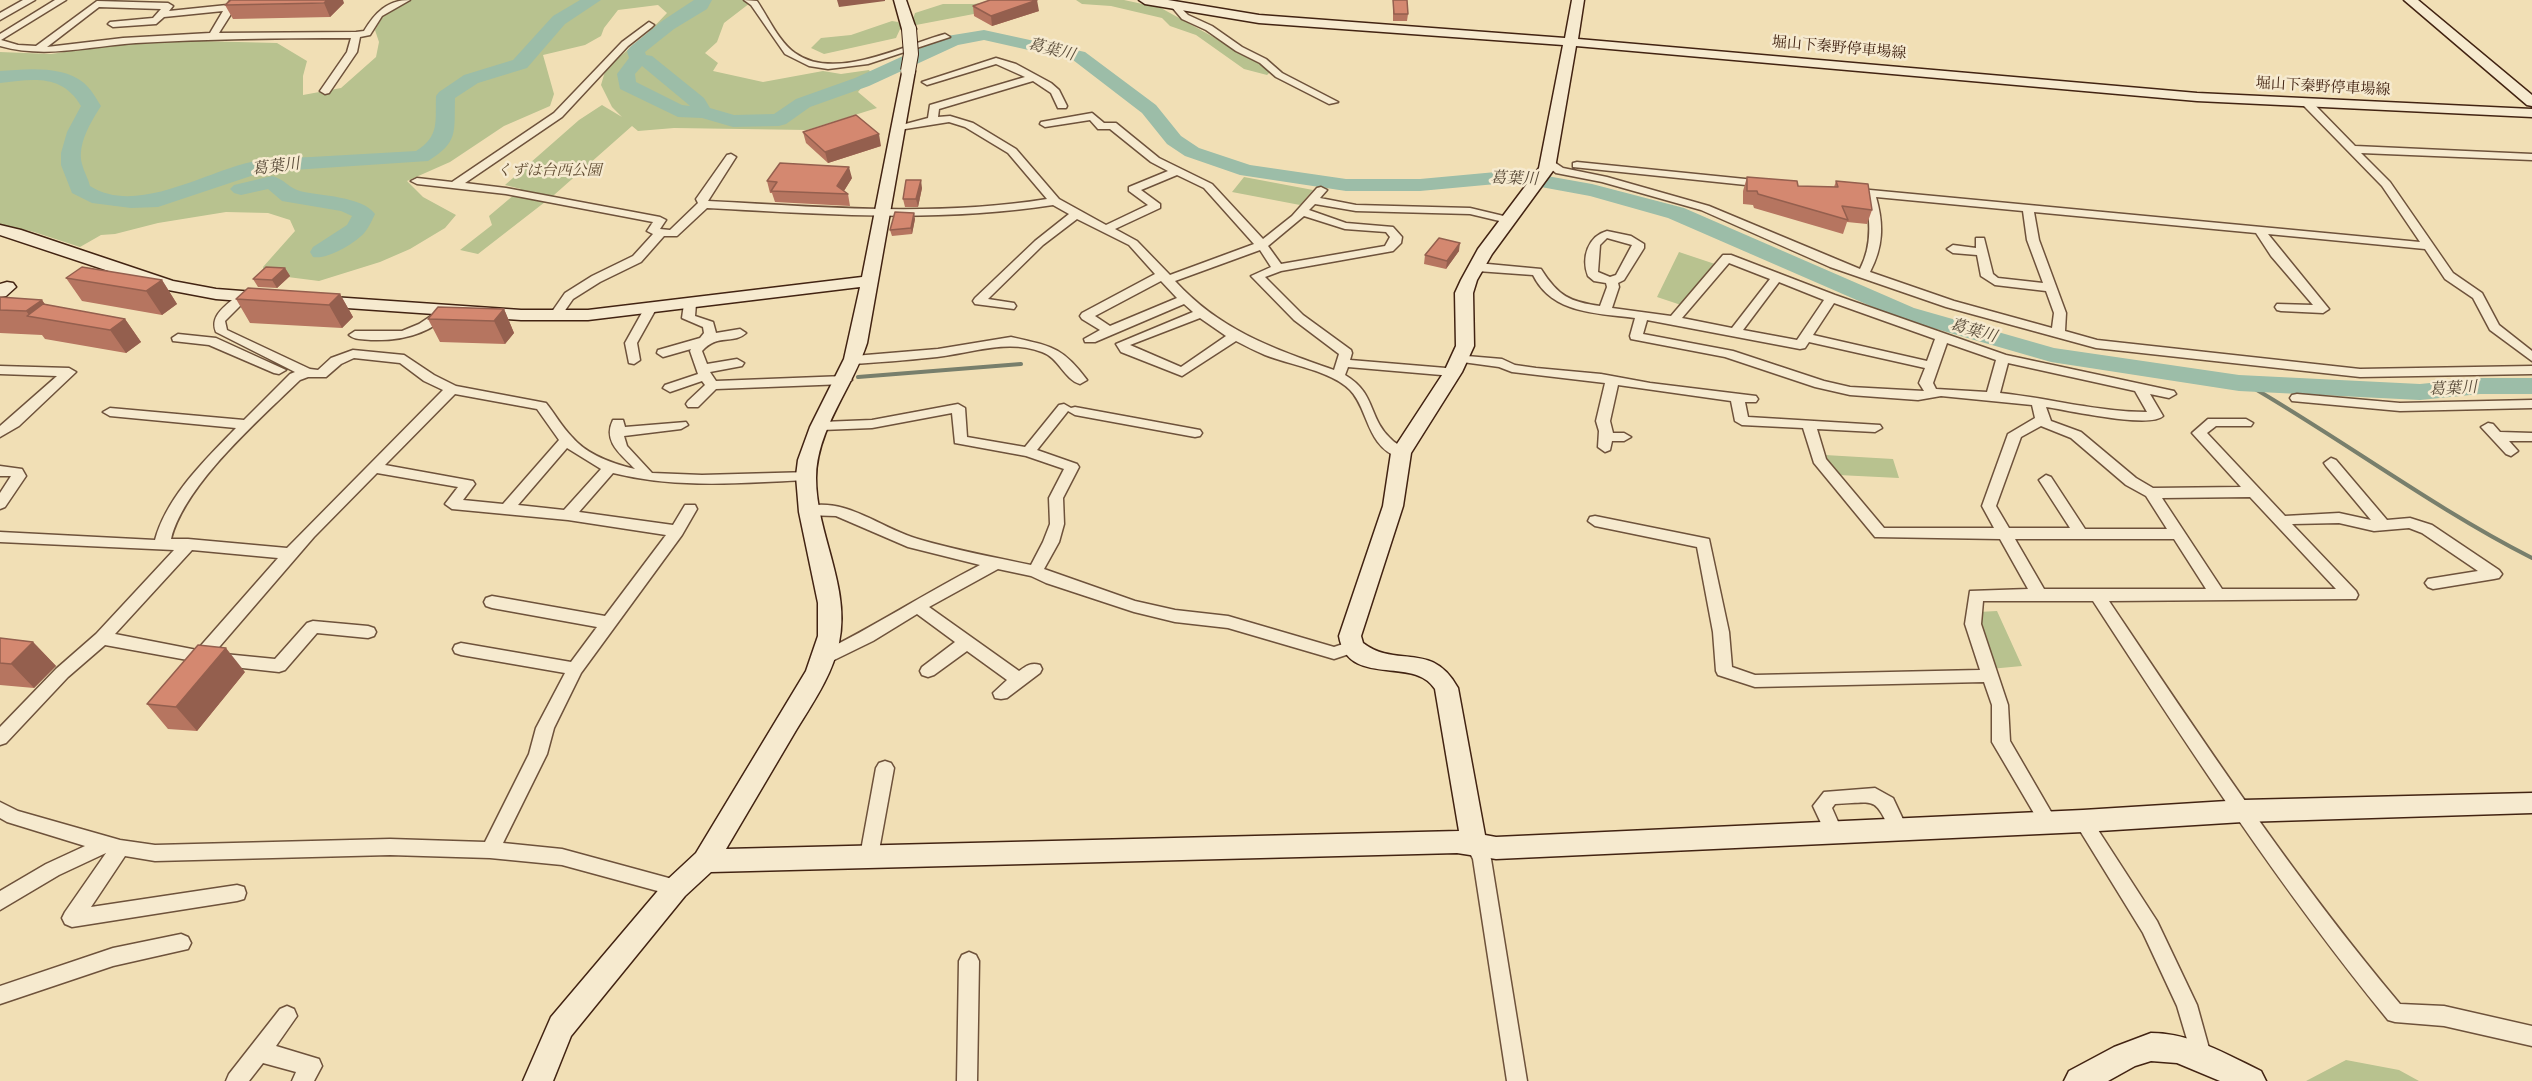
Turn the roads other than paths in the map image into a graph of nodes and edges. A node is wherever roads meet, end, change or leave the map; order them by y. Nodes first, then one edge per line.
1 (30, 0) edge
2 (61, 0) edge
3 (405, 0) edge
4 (749, 0) edge
5 (900, 0) edge
6 (1145, 0) edge
7 (1578, 0) edge
8 (2410, 0) edge
9 (235, 3) edge
10 (1176, 6) junction
11 (163, 14) junction
12 (0, 17) edge
13 (113, 24) dead end
14 (649, 25) dead end
15 (357, 35) junction
16 (213, 36) junction
17 (945, 37) dead end
18 (0, 40) edge
19 (1571, 42) junction
20 (38, 48) junction
21 (1033, 78) junction
22 (927, 81) dead end
23 (325, 91) dead end
24 (1333, 102) dead end
25 (2532, 102) edge
26 (2308, 104) junction
27 (1062, 106) dead end
28 (2532, 113) edge
29 (933, 120) junction
30 (1045, 123) dead end
31 (899, 127) junction
32 (2351, 149) junction
33 (2532, 157) edge
34 (731, 158) dead end
35 (1547, 165) junction
36 (1179, 170) junction
37 (417, 181) dead end
38 (1778, 185) edge
39 (453, 186) junction
40 (1321, 190) dead end
41 (1835, 190) edge
42 (1870, 194) junction
43 (1312, 200) junction
44 (1055, 201) junction
45 (704, 204) junction
46 (2028, 208) junction
47 (1303, 212) junction
48 (882, 214) junction
49 (1076, 214) junction
50 (1508, 220) junction
51 (1107, 229) junction
52 (0, 230) edge
53 (2260, 231) junction
54 (660, 234) junction
55 (1262, 245) junction
56 (2429, 246) junction
57 (1953, 249) dead end
58 (1477, 267) junction
59 (1278, 268) junction
60 (1863, 274) junction
61 (1166, 278) junction
62 (1777, 278) junction
63 (869, 281) junction
64 (1611, 281) dead end
65 (2051, 288) junction
66 (243, 297) junction
67 (1832, 298) junction
68 (281, 299) edge
69 (1185, 299) junction
70 (303, 300) edge
71 (690, 304) junction
72 (1010, 306) dead end
73 (2281, 307) dead end
74 (650, 309) junction
75 (446, 310) junction
76 (1605, 310) junction
77 (1200, 313) junction
78 (555, 316) junction
79 (1642, 316) junction
80 (1674, 320) junction
81 (1716, 330) junction
82 (1110, 331) junction
83 (740, 333) dead end
84 (1734, 333) junction
85 (355, 335) dead end
86 (2058, 335) junction
87 (1235, 336) junction
88 (1805, 337) junction
89 (178, 338) dead end
90 (1942, 338) junction
91 (1090, 339) dead end
92 (705, 340) junction
93 (1716, 351) junction
94 (663, 353) dead end
95 (2532, 357) edge
96 (2003, 358) junction
97 (634, 360) dead end
98 (854, 360) junction
99 (737, 363) dead end
100 (1456, 365) junction
101 (1931, 366) junction
102 (1340, 369) junction
103 (0, 370) edge
104 (2532, 370) edge
105 (301, 375) junction
106 (707, 376) junction
107 (845, 380) junction
108 (1080, 380) dead end
109 (1612, 380) junction
110 (670, 388) dead end
111 (2140, 388) junction
112 (452, 389) junction
113 (1931, 392) junction
114 (2169, 394) dead end
115 (1993, 396) junction
116 (2297, 398) dead end
117 (2038, 401) junction
118 (693, 404) dead end
119 (2532, 404) edge
120 (110, 412) dead end
121 (2042, 420) junction
122 (2246, 423) dead end
123 (1809, 424) junction
124 (247, 425) junction
125 (681, 425) dead end
126 (822, 426) junction
127 (1875, 428) dead end
128 (0, 433) edge
129 (1195, 433) dead end
130 (1624, 437) dead end
131 (2532, 437) edge
132 (566, 440) junction
133 (1028, 452) junction
134 (2511, 452) dead end
135 (1401, 453) junction
136 (2331, 463) dead end
137 (376, 468) junction
138 (610, 468) junction
139 (0, 471) edge
140 (806, 475) junction
141 (647, 477) junction
142 (2046, 480) dead end
143 (2252, 492) junction
144 (2151, 494) junction
145 (0, 504) edge
146 (508, 508) junction
147 (690, 509) dead end
148 (809, 511) junction
149 (568, 515) junction
150 (1595, 521) dead end
151 (2282, 522) junction
152 (2383, 525) junction
153 (677, 531) junction
154 (2178, 534) junction
155 (2005, 535) junction
156 (2082, 535) junction
157 (0, 537) edge
158 (162, 543) junction
159 (188, 544) junction
160 (291, 554) junction
161 (996, 563) junction
162 (1035, 571) junction
163 (2433, 583) dead end
164 (2039, 595) junction
165 (2097, 595) junction
166 (2218, 595) junction
167 (492, 602) dead end
168 (917, 606) junction
169 (609, 623) junction
170 (368, 632) dead end
171 (102, 638) junction
172 (967, 642) junction
173 (1352, 647) junction
174 (462, 649) dead end
175 (201, 656) junction
176 (824, 658) junction
177 (576, 669) junction
178 (1034, 669) dead end
179 (928, 671) dead end
180 (1988, 676) junction
181 (1019, 680) junction
182 (1001, 693) dead end
183 (0, 738) edge
184 (885, 768) dead end
185 (2532, 803) edge
186 (0, 809) edge
187 (2243, 811) junction
188 (2083, 821) junction
189 (2048, 822) junction
190 (1899, 830) junction
191 (1834, 832) junction
192 (1474, 843) junction
193 (115, 846) junction
194 (490, 850) junction
195 (869, 856) junction
196 (705, 861) junction
197 (676, 888) junction
198 (237, 893) dead end
199 (0, 902) edge
200 (182, 943) dead end
201 (969, 961) dead end
202 (0, 994) edge
203 (287, 1016) dead end
204 (2532, 1036) edge
205 (259, 1052) junction
206 (2202, 1059) junction
207 (236, 1081) edge
208 (302, 1081) edge
209 (538, 1081) edge
210 (967, 1081) edge
211 (1517, 1081) edge
212 (2079, 1081) edge
213 (2252, 1081) edge

1 - 12 street
2 - 18 street
3 - 15 street
4 - 17 street
5 - 31 street, bridge
6 - 10 street, 堀山下秦野停車場線
7 - 19 street
8 - 25 street
9 - 11 street
9 - 16 street
10 - 19 street, 堀山下秦野停車場線
10 - 24 street
11 - 13 street
11 - 20 street
14 - 39 street
15 - 16 street
15 - 23 street
16 - 20 street
18 - 20 street
19 - 26 street, 堀山下秦野停車場線
19 - 35 street
21 - 22 street
21 - 27 street
21 - 29 street
26 - 28 street, 堀山下秦野停車場線
26 - 32 street
29 - 31 street
29 - 44 street
30 - 36 street
31 - 48 street
32 - 33 street
32 - 56 street
34 - 45 street
35 - 38 street
35 - 50 street
35 - 60 street
36 - 51 street
36 - 55 street
37 - 39 street
39 - 54 street
40 - 43 street
41 - 42 street
42 - 46 street
42 - 60 street
43 - 47 street
43 - 50 street
44 - 48 street
44 - 49 street
45 - 48 street
45 - 54 street
46 - 53 street
46 - 65 street
47 - 55 street
47 - 59 street
48 - 63 street
49 - 51 street
49 - 72 street
50 - 58 street
51 - 61 street
52 - 66 street
53 - 56 street
53 - 73 street
54 - 78 street
55 - 59 street
55 - 61 street
56 - 95 street
57 - 65 street
58 - 76 street
58 - 100 street
59 - 102 street
60 - 86 street
61 - 69 street
61 - 82 street
62 - 67 street
62 - 80 street
62 - 84 street
63 - 71 street
63 - 98 street
64 - 76 street
65 - 86 street
66 - 68 street
66 - 105 street
67 - 88 street
67 - 90 street
69 - 77 street
69 - 82 street
70 - 75 street
71 - 74 street
71 - 92 street
74 - 78 street
74 - 97 street
75 - 78 street
75 - 85 street
76 - 79 street
77 - 87 street
77 - 87 street
79 - 80 street
79 - 93 street
80 - 81 street
81 - 84 street
81 - 93 street
82 - 91 street
83 - 92 street
84 - 88 street
86 - 104 street
87 - 102 street
88 - 101 street
89 - 105 street
90 - 96 street
90 - 101 street
92 - 94 street
92 - 106 street
93 - 113 street
96 - 111 street
96 - 115 street
98 - 107 street
98 - 108 street
99 - 106 street
100 - 102 street
100 - 109 street
100 - 135 street
101 - 113 street
102 - 135 street
103 - 128 street
105 - 112 street
105 - 124 street
106 - 107 street
106 - 110 street
106 - 118 street
107 - 126 street
109 - 123 street
109 - 130 street
111 - 114 street
111 - 117 street
112 - 132 street
112 - 137 street
113 - 115 street
115 - 117 street
116 - 119 street
117 - 121 street
120 - 124 street
121 - 144 street
121 - 155 street
122 - 143 street
123 - 127 street
123 - 155 street
124 - 158 street
125 - 141 street
126 - 133 street
126 - 140 street
129 - 133 street
131 - 134 street
132 - 138 street
132 - 146 street
133 - 162 street
135 - 173 street
136 - 152 street
137 - 146 street
137 - 160 street
138 - 141 street
138 - 149 street
139 - 145 street
140 - 141 street
140 - 148 street
142 - 156 street
143 - 144 street
143 - 151 street
144 - 154 street
146 - 149 street
147 - 153 street
148 - 161 street
148 - 176 street
149 - 153 street
150 - 180 street
151 - 152 street
151 - 166 street
152 - 163 street
153 - 169 street
154 - 156 street
154 - 166 street
155 - 156 street
155 - 164 street
157 - 158 street
158 - 159 street
159 - 160 street
159 - 171 street
160 - 175 street
161 - 162 street
161 - 168 street
162 - 173 street
164 - 165 street
164 - 180 street
165 - 166 street
165 - 187 street
167 - 169 street
168 - 172 street
168 - 176 street
169 - 177 street
170 - 175 street
171 - 175 street
171 - 183 street
172 - 179 street
172 - 181 street
173 - 192 street
174 - 177 street
176 - 196 street
177 - 194 street
178 - 181 street
180 - 189 street
181 - 182 street
184 - 195 street
185 - 187 street
186 - 193 street
187 - 188 street
187 - 204 street
188 - 189 street
188 - 206 street
189 - 190 street
190 - 191 street
190 - 191 street
191 - 192 street
192 - 195 street
192 - 211 street
193 - 194 street
193 - 198 street
193 - 199 street
194 - 197 street
195 - 196 street
196 - 197 street
197 - 209 street
200 - 202 street
201 - 210 street
203 - 205 street
205 - 207 street
205 - 208 street
206 - 212 street
206 - 213 street

